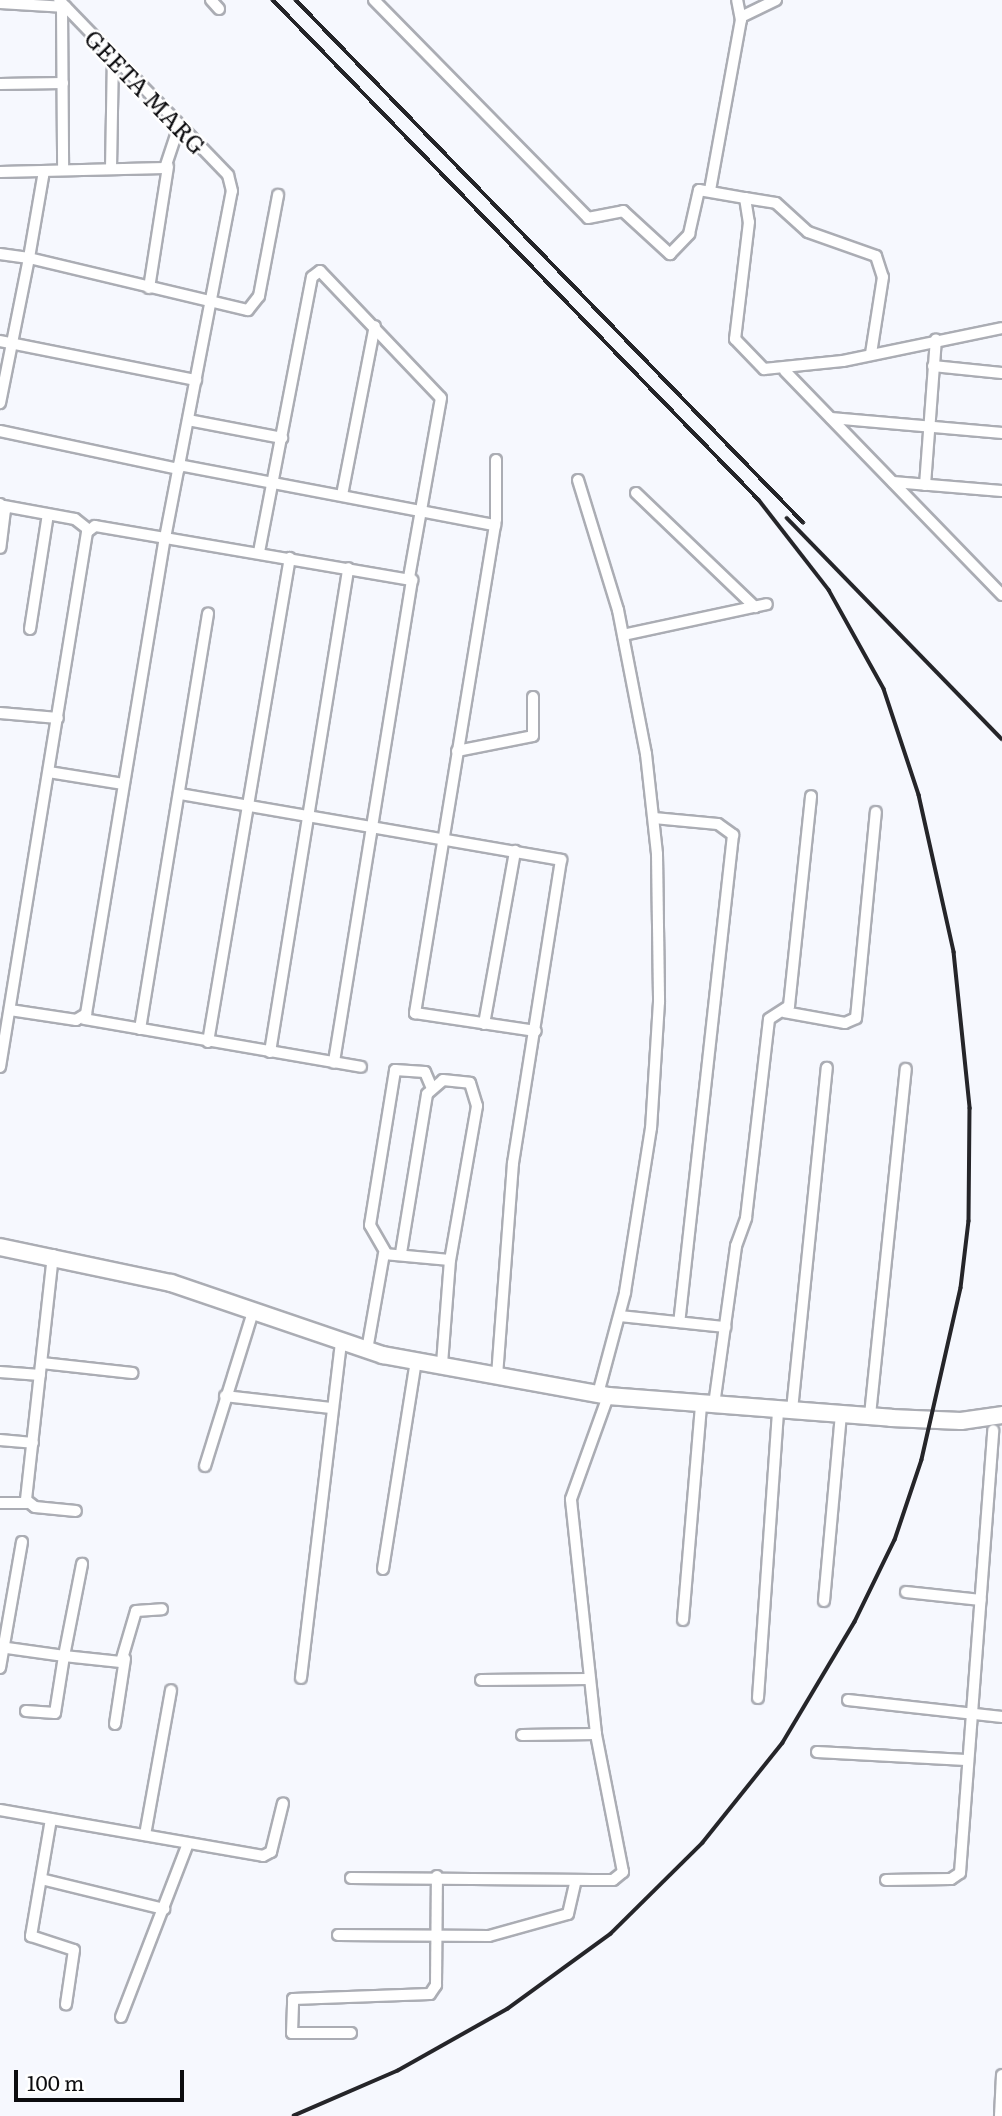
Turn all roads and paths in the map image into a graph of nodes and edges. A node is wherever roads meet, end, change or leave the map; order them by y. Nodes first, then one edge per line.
1 (211, 0) edge
2 (374, 0) edge
3 (737, 0) edge
4 (776, 0) edge
5 (0, 3) edge
6 (62, 5) edge
7 (219, 9) dead end
8 (741, 17) junction
9 (113, 57) junction
10 (63, 83) junction
11 (0, 84) edge
12 (179, 126) junction
13 (168, 166) junction
14 (111, 169) junction
15 (63, 170) junction
16 (44, 171) junction
17 (0, 172) edge
18 (710, 190) junction
19 (278, 195) dead end
20 (745, 198) junction
21 (0, 254) edge
22 (29, 258) junction
23 (149, 288) junction
24 (211, 302) junction
25 (375, 326) junction
26 (1002, 327) edge
27 (936, 338) junction
28 (5, 342) edge
29 (871, 354) junction
30 (933, 366) junction
31 (785, 371) junction
32 (1002, 373) edge
33 (196, 380) junction
34 (0, 403) edge
35 (831, 418) junction
36 (188, 420) junction
37 (929, 427) junction
38 (0, 431) edge
39 (1002, 433) edge
40 (282, 438) junction
41 (496, 460) dead end
42 (179, 467) junction
43 (578, 480) dead end
44 (893, 482) junction
45 (274, 483) junction
46 (925, 485) junction
47 (1002, 491) edge
48 (636, 493) dead end
49 (342, 495) junction
50 (2, 505) edge
51 (418, 509) junction
52 (48, 514) junction
53 (495, 525) junction
54 (89, 530) junction
55 (165, 538) junction
56 (0, 548) edge
57 (259, 552) junction
58 (289, 558) junction
59 (348, 568) junction
60 (409, 577) junction
61 (1002, 595) edge
62 (767, 604) dead end
63 (755, 607) junction
64 (208, 614) dead end
65 (30, 629) dead end
66 (623, 635) junction
67 (533, 697) dead end
68 (0, 713) edge
69 (58, 718) junction
70 (457, 751) junction
71 (49, 772) junction
72 (123, 784) junction
73 (180, 794) junction
74 (811, 796) dead end
75 (248, 806) junction
76 (876, 812) dead end
77 (310, 816) junction
78 (654, 818) junction
79 (376, 826) junction
80 (443, 838) junction
81 (515, 851) junction
82 (7, 1005) edge
83 (784, 1012) junction
84 (84, 1019) junction
85 (484, 1024) junction
86 (140, 1029) junction
87 (536, 1031) junction
88 (208, 1042) junction
89 (270, 1052) junction
90 (334, 1063) junction
91 (0, 1067) edge
92 (361, 1067) dead end
93 (827, 1069) dead end
94 (906, 1069) dead end
95 (431, 1086) junction
96 (0, 1248) edge
97 (386, 1253) junction
98 (401, 1253) junction
99 (53, 1255) junction
100 (450, 1260) junction
101 (253, 1312) junction
102 (620, 1316) junction
103 (679, 1322) junction
104 (724, 1327) junction
105 (341, 1343) junction
106 (367, 1350) junction
107 (415, 1361) junction
108 (42, 1363) junction
109 (442, 1364) junction
110 (0, 1372) edge
111 (132, 1373) dead end
112 (40, 1375) junction
113 (498, 1375) junction
114 (603, 1395) junction
115 (225, 1396) junction
116 (708, 1404) junction
117 (331, 1409) junction
118 (785, 1410) junction
119 (841, 1413) junction
120 (870, 1415) junction
121 (999, 1422) edge
122 (0, 1440) edge
123 (33, 1443) junction
124 (205, 1466) dead end
125 (0, 1503) edge
126 (27, 1503) junction
127 (76, 1511) dead end
128 (22, 1542) dead end
129 (82, 1564) dead end
130 (383, 1569) dead end
131 (906, 1592) dead end
132 (981, 1600) junction
133 (824, 1601) dead end
134 (162, 1609) dead end
135 (683, 1620) dead end
136 (2, 1648) edge
137 (64, 1656) junction
138 (125, 1659) junction
139 (0, 1668) edge
140 (301, 1678) dead end
141 (589, 1679) junction
142 (481, 1680) dead end
143 (171, 1690) dead end
144 (758, 1698) dead end
145 (848, 1700) dead end
146 (26, 1711) dead end
147 (969, 1713) junction
148 (1002, 1717) edge
149 (115, 1724) dead end
150 (596, 1734) junction
151 (522, 1735) dead end
152 (817, 1752) dead end
153 (966, 1759) junction
154 (283, 1803) dead end
155 (0, 1810) edge
156 (51, 1819) junction
157 (145, 1835) junction
158 (188, 1843) junction
159 (437, 1877) junction
160 (351, 1878) dead end
161 (41, 1879) junction
162 (576, 1880) junction
163 (886, 1880) dead end
164 (164, 1909) junction
165 (338, 1935) dead end
166 (436, 1936) junction
167 (66, 2004) dead end
168 (121, 2017) dead end
169 (351, 2033) dead end
170 (1002, 2075) edge
171 (1001, 2112) edge

1 - 7 street
2 - 18 street
3 - 8 street
4 - 8 street
5 - 6 street
6 - 9 street, GEETA MARG
6 - 10 street
8 - 18 street
9 - 12 street, GEETA MARG
9 - 14 street
10 - 11 street
10 - 15 street
12 - 13 street
12 - 24 street, GEETA MARG
13 - 14 street
13 - 23 street
14 - 15 street
15 - 16 street
16 - 17 street
16 - 22 street
18 - 20 street
19 - 24 street
20 - 29 street
20 - 31 street
21 - 22 street
22 - 23 street
22 - 28 street
23 - 24 street
24 - 33 street
25 - 40 street
25 - 49 street
25 - 51 street
26 - 27 street
27 - 29 street
27 - 30 street
28 - 33 street
28 - 34 street
29 - 31 street
30 - 32 street
30 - 37 street
31 - 35 street
33 - 36 street
35 - 37 street
35 - 44 street
36 - 40 street
36 - 42 street
37 - 39 street
37 - 46 street
38 - 42 street
40 - 45 street
41 - 53 street
42 - 45 street
42 - 55 street
43 - 66 street
44 - 46 street
44 - 61 street
45 - 49 street
45 - 57 street
46 - 47 street
48 - 63 street
49 - 51 street
50 - 52 street
50 - 56 street
51 - 53 street
51 - 60 street
52 - 54 street
52 - 65 street
53 - 70 street
54 - 55 street
54 - 69 street
55 - 57 street
55 - 72 street
57 - 58 street
58 - 59 street
58 - 75 street
59 - 60 street
59 - 77 street
60 - 79 street
62 - 63 street
63 - 66 street
64 - 73 street
66 - 78 street
67 - 70 street
68 - 69 street
69 - 71 street
70 - 80 street
71 - 72 street
71 - 82 street
72 - 84 street
73 - 75 street
73 - 86 street
74 - 83 street
75 - 77 street
75 - 88 street
76 - 83 street
77 - 79 street
77 - 89 street
78 - 102 street
78 - 103 street
79 - 80 street
79 - 90 street
80 - 81 street
80 - 85 street
81 - 85 street
81 - 87 street
82 - 84 street
82 - 91 street
83 - 104 street
84 - 86 street
85 - 87 street
86 - 88 street
87 - 113 street
88 - 89 street
89 - 90 street
90 - 92 street
93 - 118 street
94 - 120 street
95 - 97 street
95 - 98 street
95 - 100 street
96 - 99 main road
97 - 98 street
97 - 106 street
98 - 100 street
99 - 101 main road
99 - 108 street
100 - 109 street
101 - 105 main road
101 - 115 street
102 - 103 street
102 - 114 street
103 - 104 street
104 - 116 street
105 - 106 main road
105 - 117 street
106 - 107 main road
107 - 109 main road
107 - 130 street
108 - 111 street
108 - 112 street
109 - 113 main road
110 - 112 street
112 - 123 street
113 - 114 main road
114 - 116 main road
114 - 141 street
115 - 117 street
115 - 124 street
116 - 118 main road
116 - 135 street
117 - 140 street
118 - 119 main road
118 - 144 street
119 - 120 main road
119 - 133 street
120 - 121 main road
121 - 132 street
122 - 123 street
123 - 126 street
125 - 126 street
126 - 127 street
128 - 136 street
129 - 137 street
131 - 132 street
132 - 147 street
134 - 138 street
136 - 137 street
136 - 139 street
137 - 138 street
137 - 146 street
138 - 149 street
141 - 142 street
141 - 150 street
143 - 157 street
145 - 147 street
147 - 148 street
147 - 153 street
150 - 151 street
150 - 162 street
152 - 153 street
153 - 163 street
154 - 158 street
155 - 156 street
156 - 157 street
156 - 161 street
157 - 158 street
158 - 164 street
159 - 160 street
159 - 162 street
159 - 166 street
161 - 164 street
161 - 167 street
162 - 166 street
164 - 168 street
165 - 166 street
166 - 169 street
170 - 171 street

